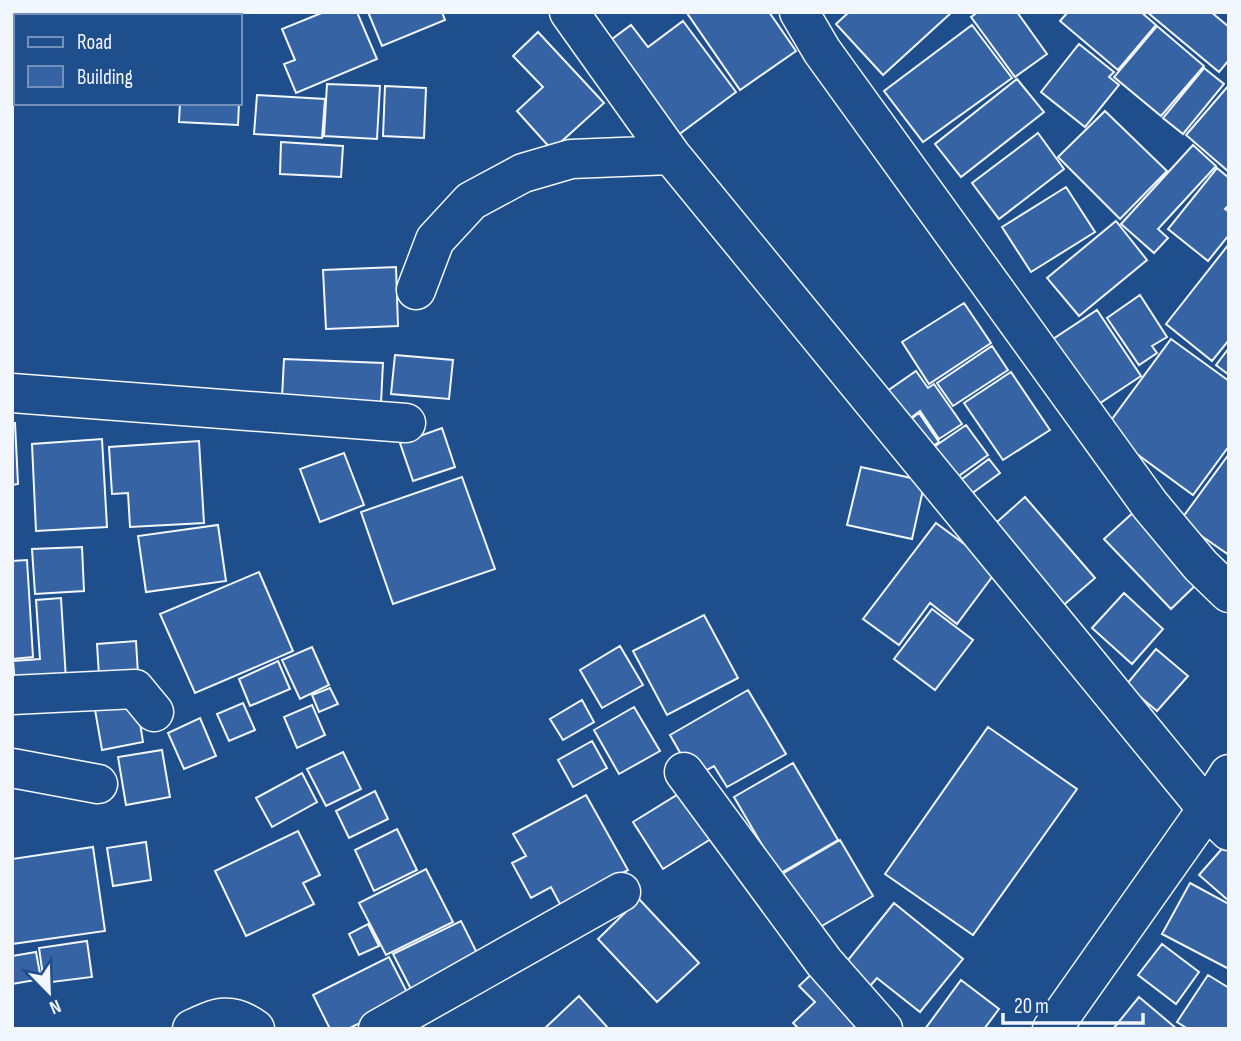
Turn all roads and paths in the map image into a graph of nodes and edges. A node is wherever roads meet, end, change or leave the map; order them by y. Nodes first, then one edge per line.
1 (569, 12) edge
2 (799, 12) edge
3 (671, 155) junction
4 (416, 290) dead end
5 (12, 393) edge
6 (406, 423) dead end
7 (1229, 593) edge
8 (12, 695) edge
9 (153, 712) dead end
10 (12, 768) edge
11 (684, 772) dead end
12 (1229, 774) edge
13 (98, 784) dead end
14 (1218, 820) edge
15 (621, 892) dead end
16 (192, 1029) edge
17 (254, 1029) edge
18 (378, 1029) edge
19 (883, 1029) edge
20 (1052, 1029) edge

1 - 3 street
2 - 7 street
3 - 4 street
3 - 14 street
5 - 6 street
8 - 9 street
10 - 13 street
11 - 19 street
12 - 14 street
14 - 20 street
15 - 18 street
16 - 17 street

